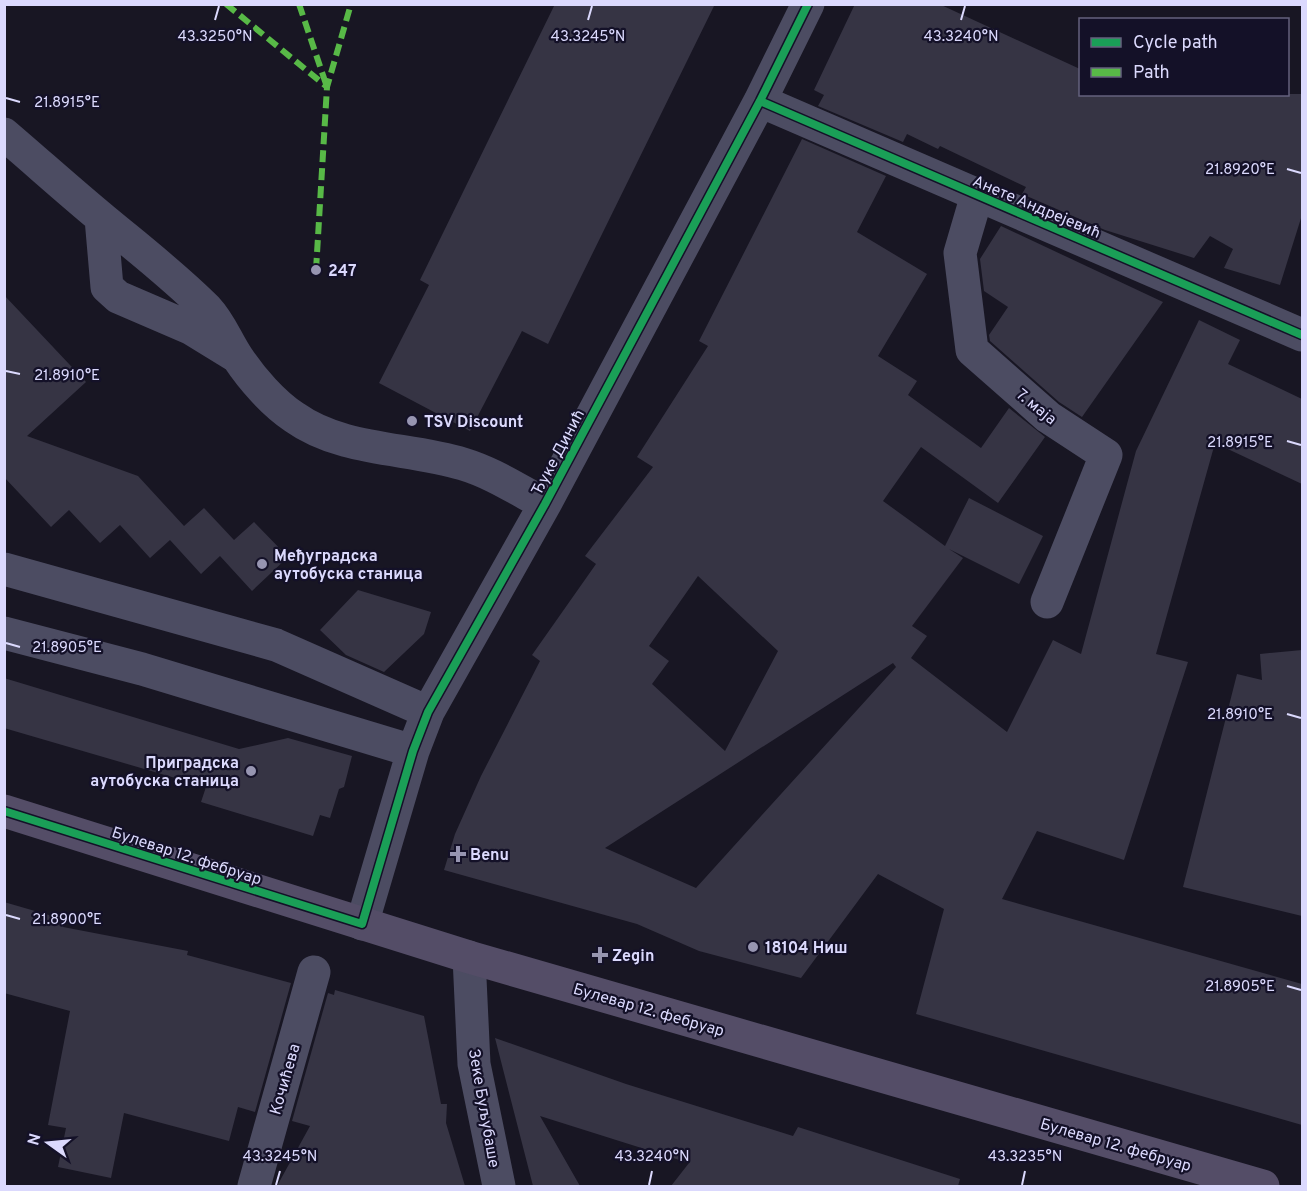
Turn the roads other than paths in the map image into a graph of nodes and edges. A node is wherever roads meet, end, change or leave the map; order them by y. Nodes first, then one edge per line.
1 (808, 4) edge
2 (760, 101) junction
3 (4, 134) edge
4 (977, 195) junction
5 (101, 218) junction
6 (139, 249) junction
7 (104, 270) junction
8 (1302, 336) edge
9 (238, 358) junction
10 (545, 504) junction
11 (4, 570) edge
12 (1047, 602) dead end
13 (4, 633) edge
14 (428, 712) junction
15 (413, 751) junction
16 (4, 811) edge
17 (362, 924) junction
18 (470, 957) junction
19 (314, 972) dead end
20 (254, 1186) edge
21 (499, 1186) edge
22 (1263, 1186) edge

1 - 2 street, Ђуке Динић
2 - 4 street, Анете Андрејевић
2 - 10 street, Ђуке Динић
3 - 5 street
4 - 8 street, Анете Андрејевић
4 - 12 street, 7. маја
5 - 6 street
5 - 7 street
6 - 7 street
6 - 9 street
7 - 9 street
9 - 10 street
10 - 14 street, Ђуке Динић
11 - 14 street
13 - 15 street
14 - 15 street, Ђуке Динић
15 - 17 street, Ђуке Динић
16 - 17 main road, Булевар 12. фебруар
17 - 18 main road, Булевар 12. фебруар
18 - 21 street, Зеке Буљубаше
18 - 22 main road, Булевар 12. фебруар
19 - 20 street, Кочићева

